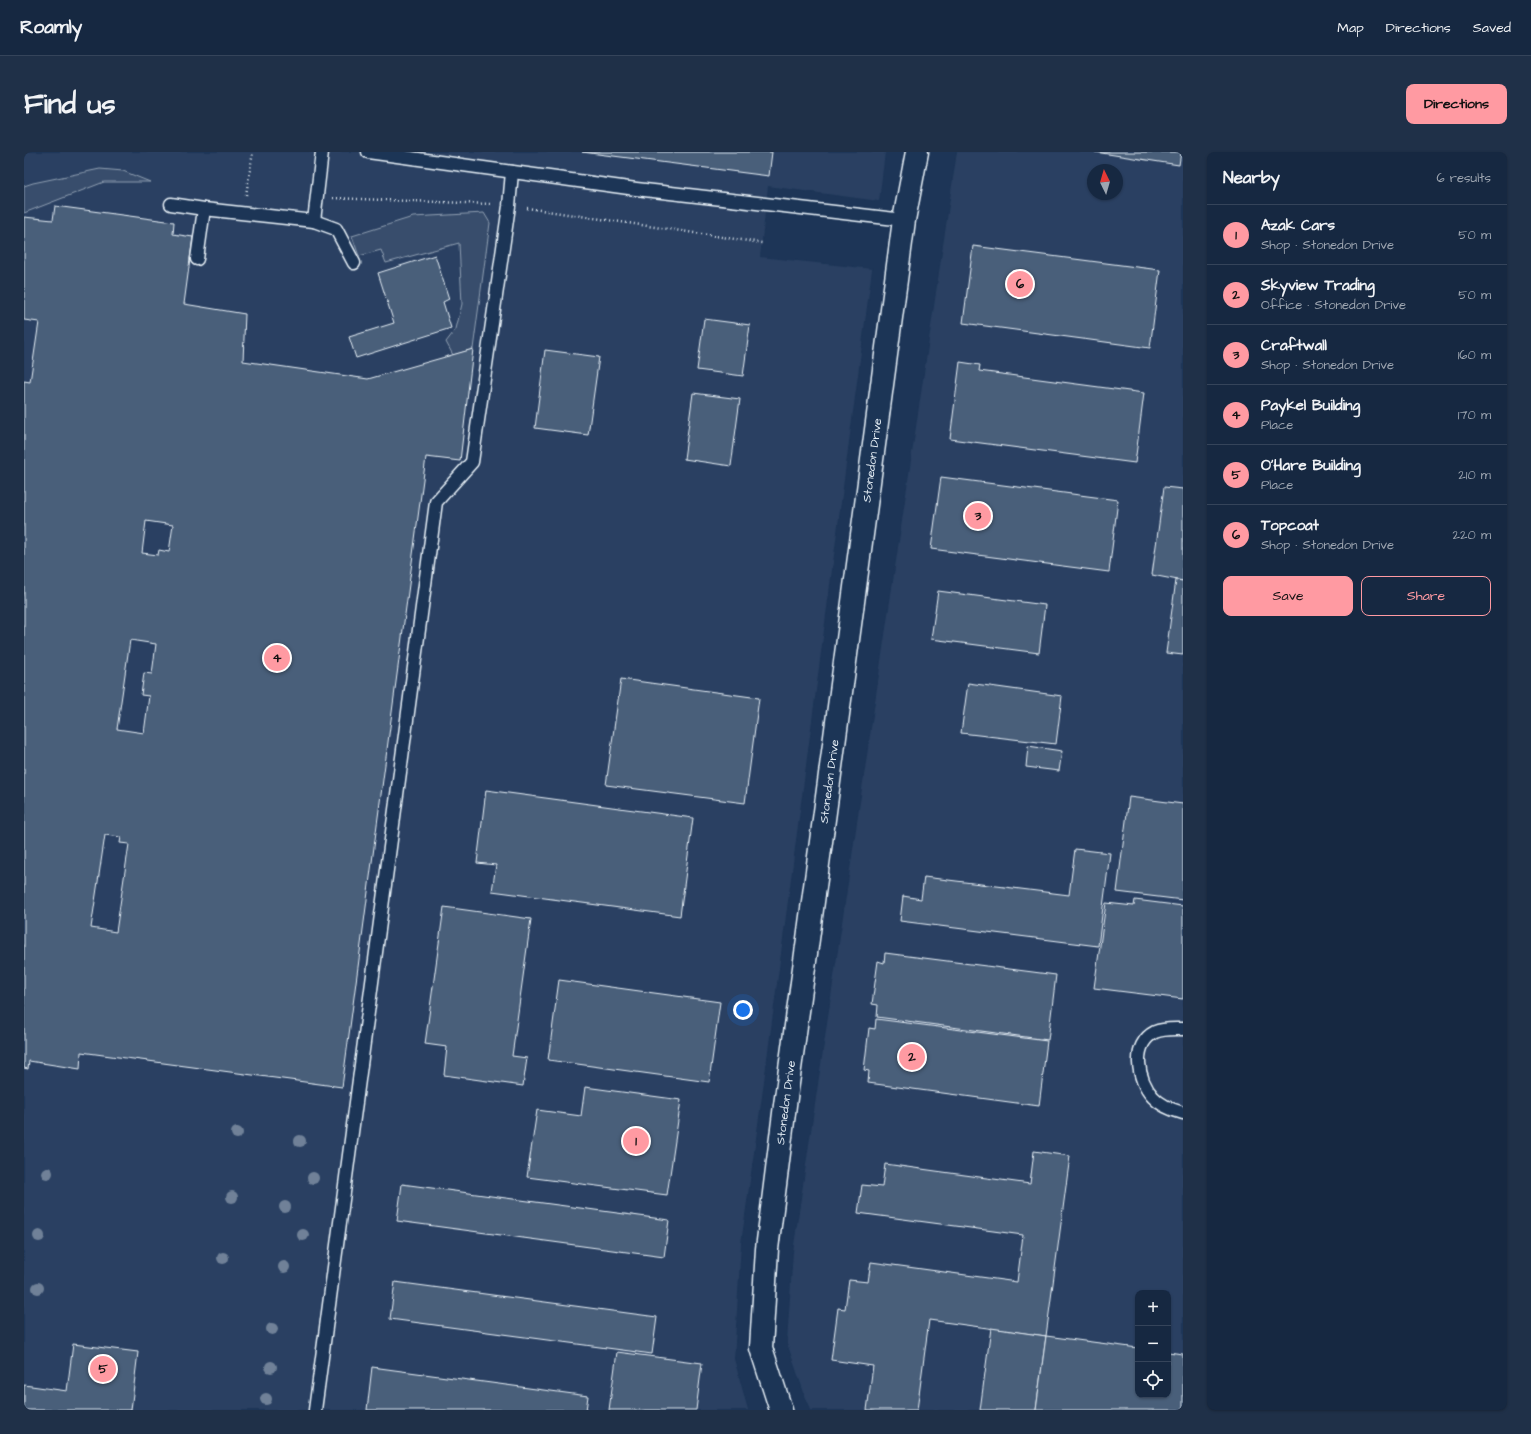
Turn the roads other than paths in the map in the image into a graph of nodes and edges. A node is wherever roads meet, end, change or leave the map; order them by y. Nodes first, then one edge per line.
1 (322, 152) edge
2 (368, 152) edge
3 (917, 152) edge
4 (414, 155) edge
5 (464, 158) edge
6 (512, 172) junction
7 (171, 204) dead end
8 (204, 209) junction
9 (904, 220) junction
10 (314, 221) junction
11 (197, 259) dead end
12 (354, 263) dead end
13 (1183, 1028) edge
14 (1183, 1113) edge
15 (315, 1410) edge
16 (781, 1410) edge

1 - 10 lane
2 - 4 lane
3 - 9 street, Stonedon Drive
4 - 5 lane
5 - 6 lane
6 - 9 lane
6 - 15 lane
7 - 8 lane
8 - 10 lane
8 - 11 lane
9 - 16 street, Stonedon Drive
10 - 12 lane
13 - 14 lane

